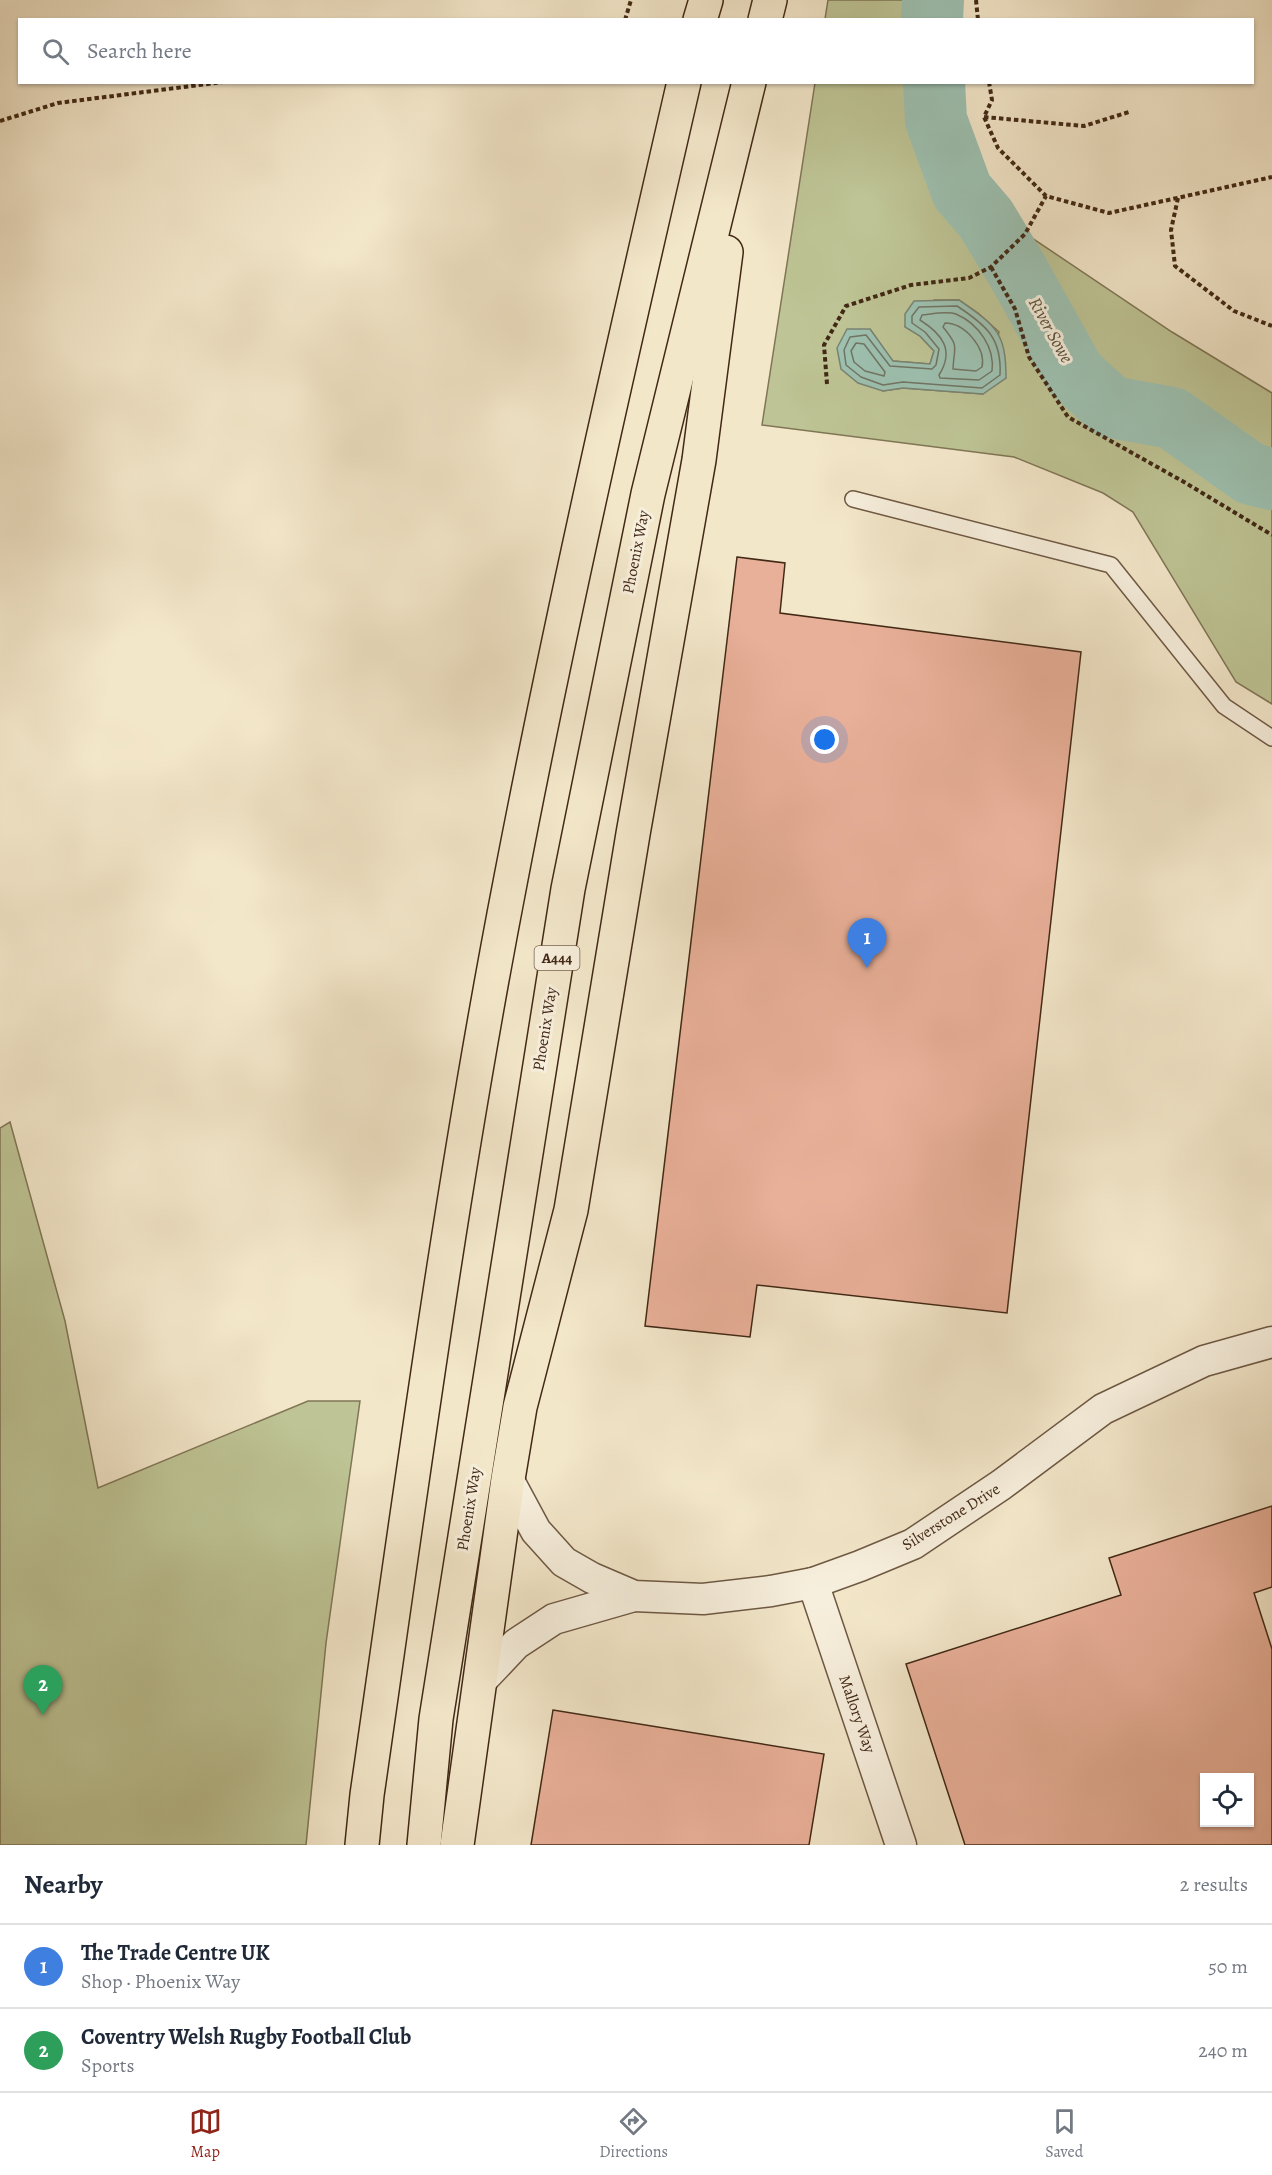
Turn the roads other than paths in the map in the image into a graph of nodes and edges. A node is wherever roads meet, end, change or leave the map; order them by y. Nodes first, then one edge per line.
1 (706, 0) edge
2 (770, 0) edge
3 (701, 18) edge
4 (766, 18) edge
5 (684, 84) edge
6 (747, 89) edge
7 (853, 499) dead end
8 (1272, 738) edge
9 (1272, 1342) edge
10 (508, 1479) junction
11 (813, 1582) junction
12 (634, 1596) junction
13 (480, 1682) junction
14 (362, 1845) edge
15 (424, 1845) edge
16 (457, 1845) edge
17 (901, 1845) edge

1 - 3 highway
2 - 4 highway
5 - 14 highway
6 - 10 highway
6 - 15 highway, Phoenix Way / A444
7 - 8 lane
9 - 11 street, Silverstone Drive
10 - 12 street, Silverstone Drive
10 - 13 highway
11 - 12 street, Silverstone Drive
11 - 17 street, Mallory Way
12 - 13 street
13 - 16 highway

